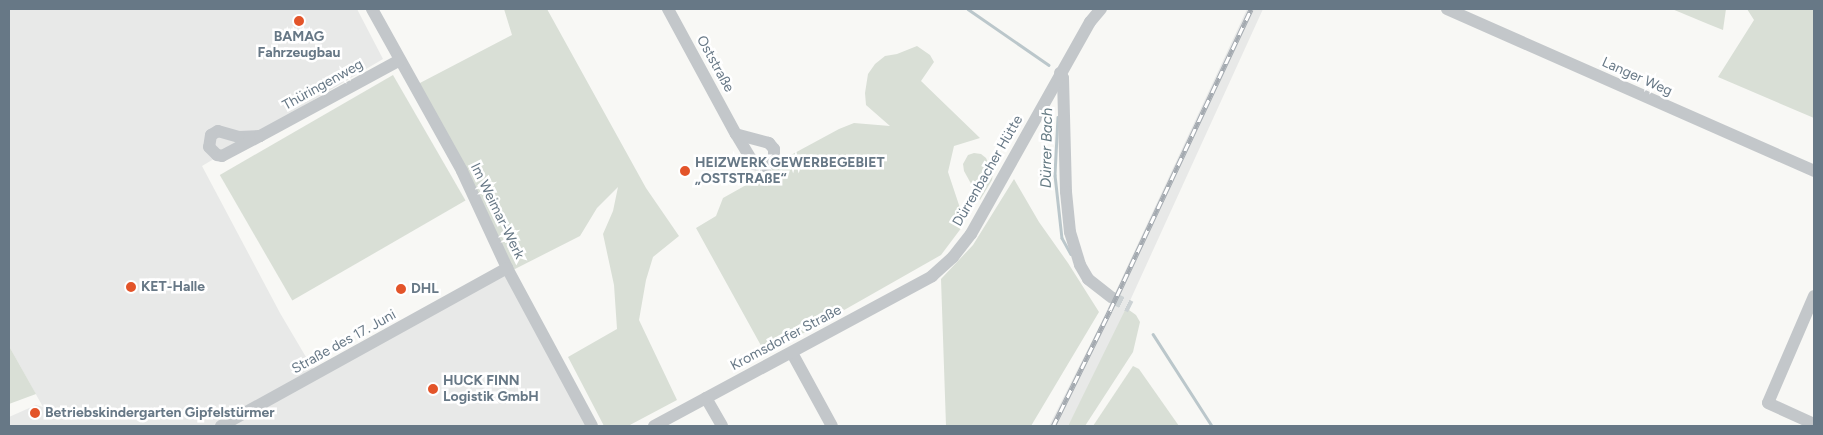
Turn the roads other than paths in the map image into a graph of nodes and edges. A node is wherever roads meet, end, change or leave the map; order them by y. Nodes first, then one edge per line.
1 (372, 9) edge
2 (668, 9) edge
3 (1101, 9) edge
4 (1447, 9) edge
5 (400, 60) junction
6 (1060, 74) junction
7 (736, 134) dead end
8 (260, 136) dead end
9 (1814, 171) edge
10 (507, 268) junction
11 (932, 276) joint
12 (1814, 296) edge
13 (1112, 297) tunnel mouth
14 (792, 353) junction
15 (706, 398) junction
16 (1814, 424) edge
17 (221, 426) edge
18 (592, 426) edge
19 (654, 426) edge
20 (722, 426) edge
21 (832, 426) edge

1 - 5 street, Im Weimar-Werk
2 - 7 street, Oststraße
3 - 6 street, Dürrenbacher Hütte
4 - 9 street, Langer Weg
5 - 8 street, Thüringenweg
5 - 10 street, Im Weimar-Werk
6 - 11 street, Dürrenbacher Hütte
6 - 13 street
10 - 17 street, Straße des 17. Juni
10 - 18 street, Im Weimar-Werk
11 - 14 street, Kromsdorfer Straße
12 - 16 street
14 - 15 street, Kromsdorfer Straße
14 - 21 street
15 - 19 street, Kromsdorfer Straße
15 - 20 street

